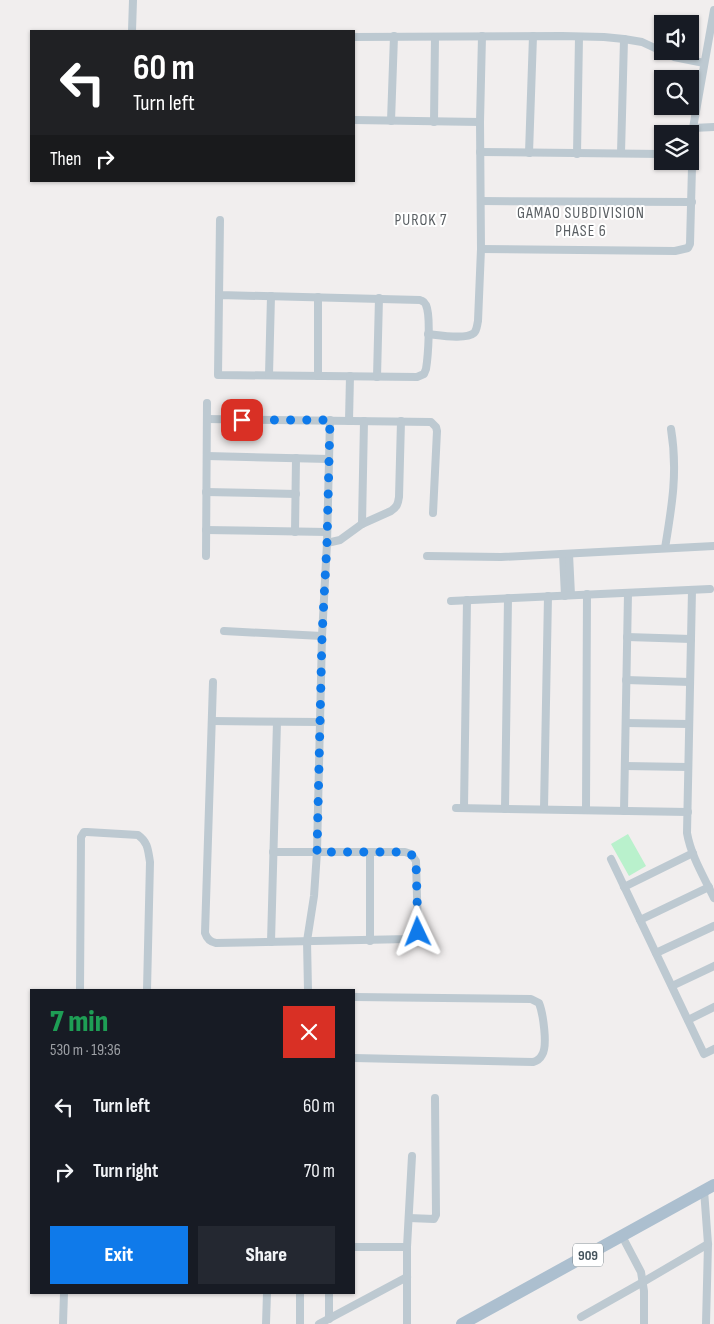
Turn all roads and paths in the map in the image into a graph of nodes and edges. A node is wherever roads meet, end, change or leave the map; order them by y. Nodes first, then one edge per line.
1 (133, 0) edge
2 (714, 10) edge
3 (132, 30) edge
4 (355, 36) edge
5 (394, 36) junction
6 (482, 36) junction
7 (533, 36) junction
8 (435, 37) junction
9 (579, 37) junction
10 (624, 39) junction
11 (704, 64) junction
12 (355, 120) edge
13 (391, 121) junction
14 (434, 122) junction
15 (480, 122) junction
16 (694, 125) edge
17 (714, 127) edge
18 (699, 128) edge
19 (480, 152) junction
20 (529, 153) junction
21 (577, 154) junction
22 (622, 154) junction
23 (654, 154) edge
24 (691, 170) edge
25 (481, 201) junction
26 (692, 202) junction
27 (220, 220) dead end
28 (481, 249) junction
29 (219, 295) junction
30 (271, 296) junction
31 (318, 297) junction
32 (379, 298) junction
33 (428, 334) junction
34 (269, 375) junction
35 (318, 376) junction
36 (350, 376) junction
37 (377, 377) junction
38 (207, 403) dead end
39 (207, 419) junction
40 (330, 420) junction
41 (349, 421) junction
42 (364, 421) junction
43 (401, 421) junction
44 (671, 429) dead end
45 (207, 456) junction
46 (296, 458) junction
47 (329, 459) junction
48 (206, 492) junction
49 (296, 494) junction
50 (433, 513) dead end
51 (362, 524) junction
52 (206, 530) junction
53 (295, 532) junction
54 (327, 532) junction
55 (327, 543) junction
56 (714, 546) edge
57 (665, 548) junction
58 (566, 554) junction
59 (206, 556) dead end
60 (427, 556) dead end
61 (710, 589) dead end
62 (692, 590) junction
63 (628, 592) junction
64 (587, 594) junction
65 (568, 595) junction
66 (548, 596) junction
67 (508, 598) junction
68 (467, 600) junction
69 (451, 601) dead end
70 (224, 631) dead end
71 (322, 636) junction
72 (627, 637) junction
73 (691, 639) junction
74 (626, 680) junction
75 (213, 682) dead end
76 (690, 682) junction
77 (212, 721) junction
78 (277, 722) junction
79 (320, 722) junction
80 (626, 723) junction
81 (689, 724) junction
82 (625, 766) junction
83 (688, 767) junction
84 (505, 808) junction
85 (544, 809) junction
86 (586, 810) junction
87 (624, 811) junction
88 (688, 812) junction
89 (273, 852) junction
90 (317, 852) junction
91 (370, 852) junction
92 (693, 853) junction
93 (611, 858) dead end
94 (624, 887) junction
95 (709, 887) junction
96 (714, 898) edge
97 (640, 920) junction
98 (714, 926) edge
99 (307, 941) junction
100 (370, 941) junction
101 (271, 942) junction
102 (656, 953) junction
103 (714, 966) edge
104 (672, 986) junction
105 (80, 989) edge
106 (147, 989) edge
107 (308, 989) edge
108 (355, 998) edge
109 (714, 1007) edge
110 (688, 1020) junction
111 (714, 1049) edge
112 (355, 1058) edge
113 (435, 1098) dead end
114 (412, 1156) dead end
115 (709, 1188) edge
116 (409, 1218) junction
117 (622, 1236) junction
118 (708, 1244) junction
119 (355, 1247) edge
120 (407, 1247) junction
121 (407, 1277) junction
122 (643, 1282) junction
123 (64, 1294) edge
124 (267, 1294) edge
125 (300, 1294) edge
126 (329, 1294) edge
127 (710, 1308) edge
128 (581, 1317) dead end
129 (329, 1319) junction
130 (63, 1324) edge
131 (266, 1324) edge
132 (300, 1324) edge
133 (319, 1324) edge
134 (407, 1324) edge
135 (462, 1324) edge
136 (644, 1324) edge
137 (706, 1324) edge

1 - 3 street
2 - 11 street
4 - 5 street
5 - 8 street
5 - 13 street
6 - 7 street
6 - 8 street
6 - 15 street
7 - 9 street
7 - 20 street
8 - 14 street
9 - 10 street
9 - 21 street
10 - 11 street
10 - 22 street
11 - 16 street
12 - 13 street
13 - 14 street
14 - 15 street
15 - 19 street
17 - 18 street
19 - 20 street
19 - 25 street
20 - 21 street
21 - 22 street
22 - 23 street
24 - 26 street
25 - 26 street
25 - 28 street
26 - 28 street
27 - 29 street
28 - 33 street
29 - 30 street
29 - 34 street
30 - 31 street
30 - 34 street
31 - 32 street
31 - 35 street
32 - 33 street
32 - 37 street
33 - 37 street
34 - 35 street
35 - 36 street
36 - 37 street
36 - 41 street
38 - 39 street
39 - 40 street
39 - 45 street
40 - 41 street
40 - 47 street
41 - 42 street
42 - 43 street
42 - 51 street
43 - 50 street
43 - 51 street
44 - 57 street
45 - 46 street
45 - 48 street
46 - 47 street
46 - 49 street
47 - 54 street
48 - 49 street
48 - 52 street
49 - 53 street
51 - 55 street
52 - 53 street
52 - 59 street
53 - 54 street
54 - 55 street
55 - 71 street
56 - 57 street
57 - 58 street
58 - 60 street
58 - 65 street
61 - 62 street
62 - 63 street
62 - 73 street
63 - 64 street
63 - 72 street
64 - 65 street
64 - 86 street
65 - 66 street
66 - 67 street
66 - 85 street
67 - 68 street
67 - 84 street
68 - 69 street
68 - 84 street
70 - 71 street
71 - 79 street
72 - 73 street
72 - 74 street
73 - 76 street
74 - 76 street
74 - 80 street
75 - 77 street
76 - 81 street
77 - 78 street
77 - 101 street
78 - 79 street
78 - 89 street
79 - 90 street
80 - 81 street
80 - 82 street
81 - 83 street
82 - 83 street
82 - 87 street
83 - 88 street
84 - 85 street
85 - 86 street
86 - 87 street
87 - 88 street
88 - 92 street
89 - 90 street
89 - 101 street
90 - 91 street
90 - 99 street
91 - 100 street
91 - 100 street
92 - 94 street
92 - 95 street
93 - 94 street
94 - 97 street
95 - 96 street
95 - 97 street
97 - 102 street
98 - 102 street
99 - 100 street
99 - 101 street
99 - 107 street
102 - 104 street
103 - 104 street
104 - 110 street
105 - 106 street
108 - 112 street
109 - 110 street
110 - 111 street
113 - 116 street
114 - 116 street
115 - 117 main road, 909
115 - 118 street
116 - 120 street
117 - 122 street
117 - 135 main road, 909
118 - 122 street
118 - 127 street
119 - 120 street
120 - 121 street
121 - 129 street
121 - 134 street
122 - 128 street
122 - 136 street
123 - 130 street
124 - 131 street
125 - 132 street
126 - 129 street
127 - 137 street
129 - 133 street

